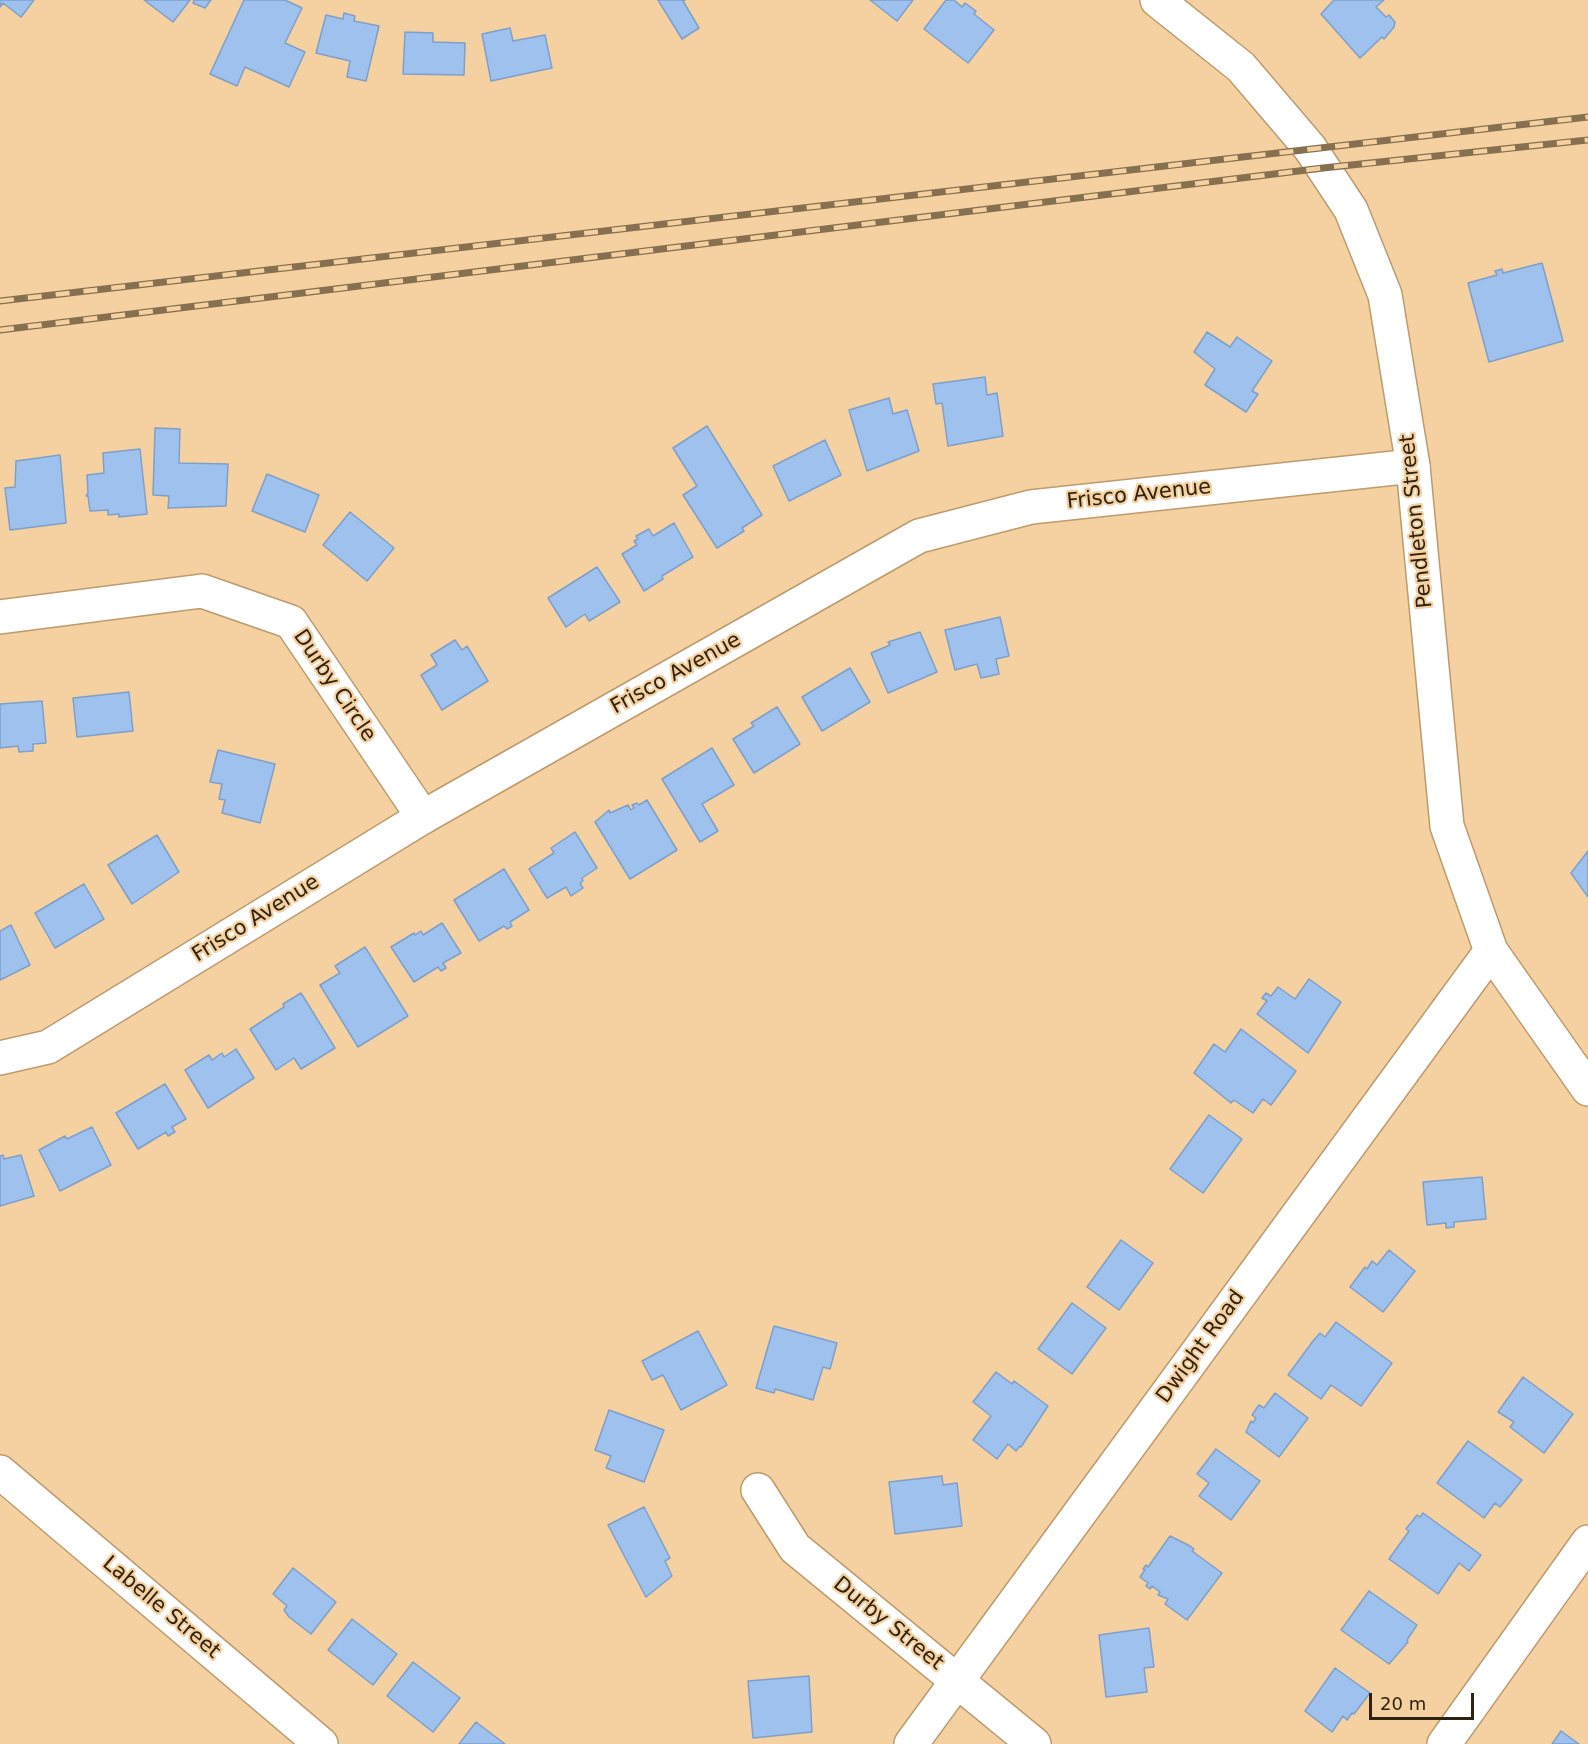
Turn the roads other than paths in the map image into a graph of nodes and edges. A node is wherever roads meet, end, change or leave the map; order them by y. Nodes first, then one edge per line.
1 (1157, 0) edge
2 (1413, 466) junction
3 (0, 617) edge
4 (423, 817) junction
5 (1491, 951) junction
6 (0, 1058) edge
7 (1588, 1089) edge
8 (0, 1472) edge
9 (758, 1490) dead end
10 (1588, 1542) edge
11 (957, 1681) junction
12 (321, 1744) edge
13 (911, 1744) edge
14 (1034, 1744) edge
15 (1444, 1744) edge

1 - 2 street, Pendleton Street
2 - 4 street, Frisco Avenue
2 - 5 street, Pendleton Street
3 - 4 street, Durby Circle
4 - 6 street, Frisco Avenue
5 - 7 street, Pendleton Street
5 - 11 street, Dwight Road
8 - 12 street, Labelle Street
9 - 11 street, Durby Street
10 - 15 street
11 - 13 street, Dwight Road
11 - 14 street, Durby Street

